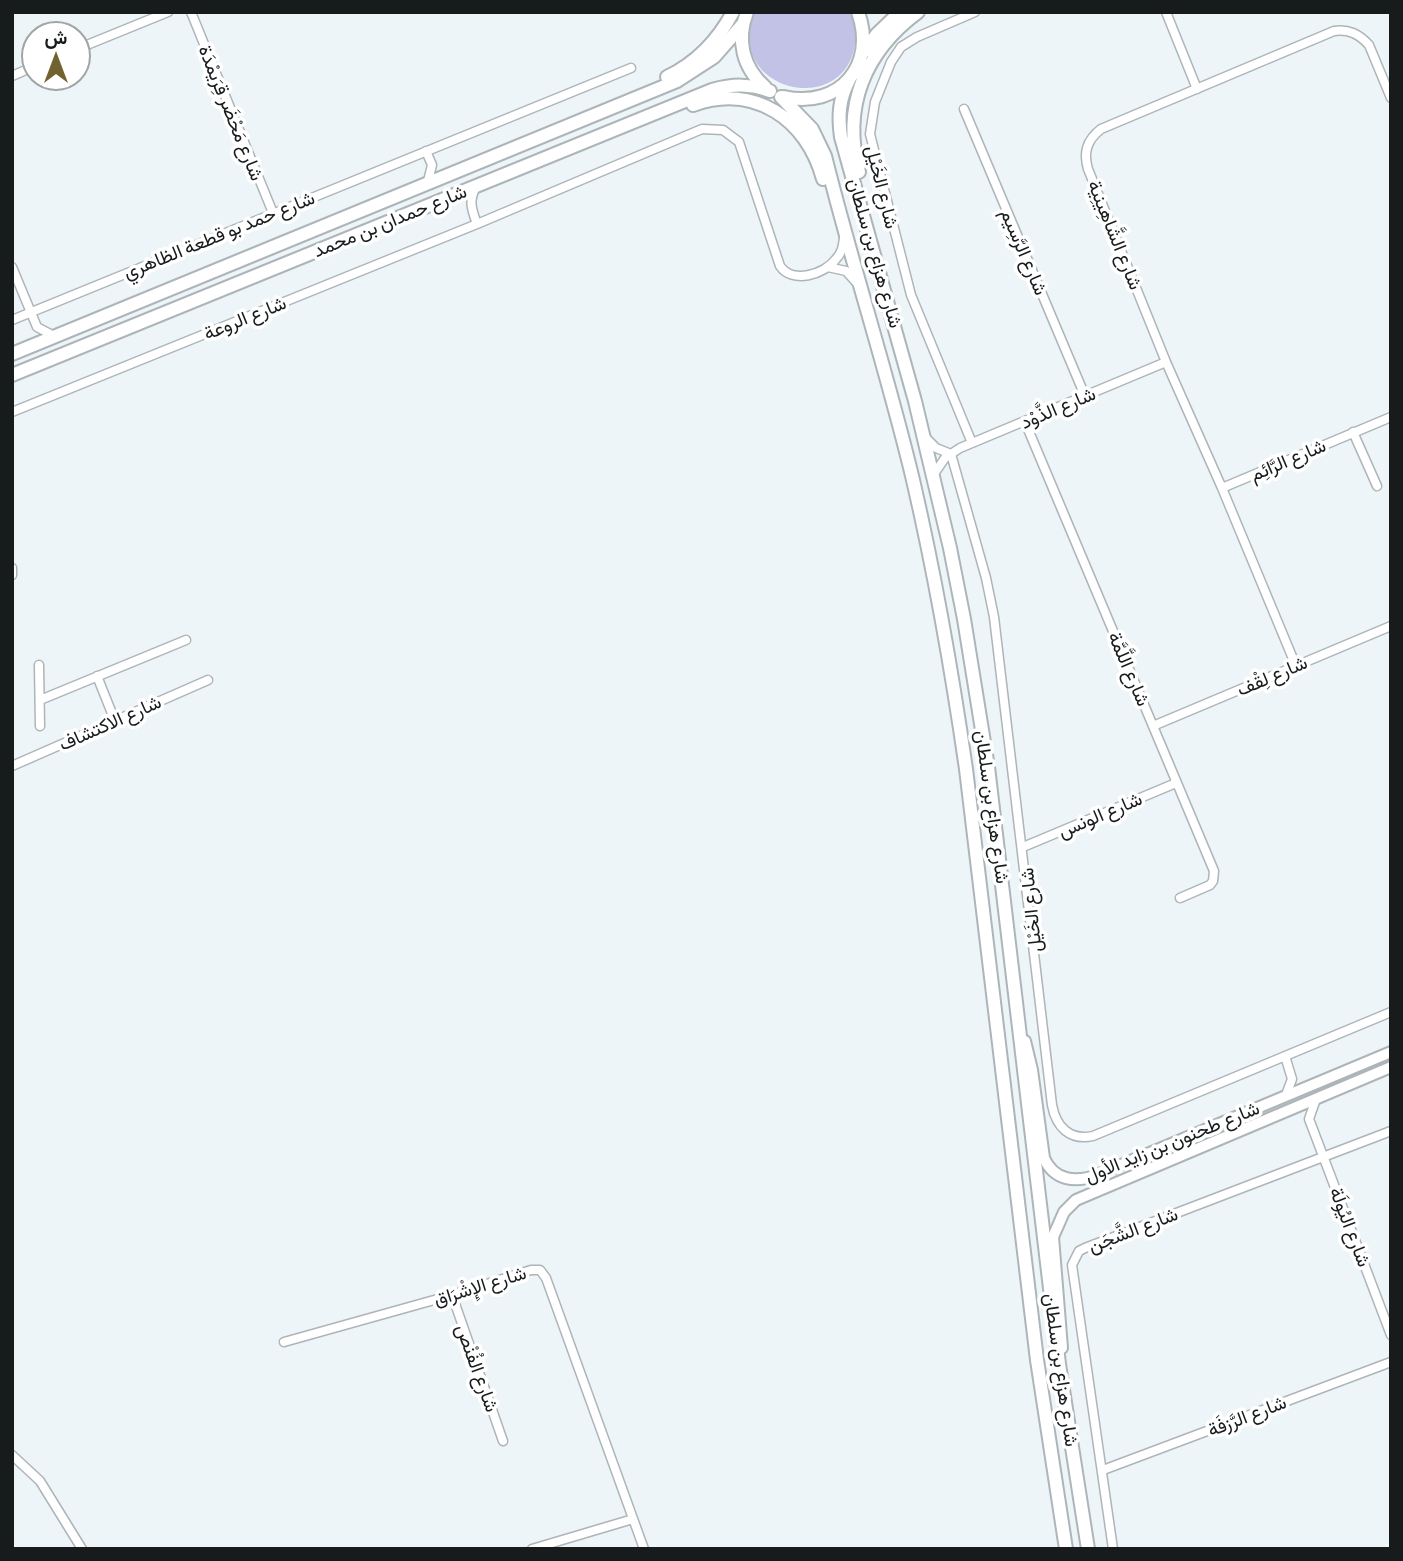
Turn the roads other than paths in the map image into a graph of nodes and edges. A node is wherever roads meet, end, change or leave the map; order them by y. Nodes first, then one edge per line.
1 (168, 12) edge
2 (191, 12) edge
3 (733, 12) edge
4 (858, 12) edge
5 (900, 12) edge
6 (918, 12) edge
7 (975, 12) edge
8 (1166, 12) edge
9 (745, 18) edge
10 (91, 43) edge
11 (861, 58) junction
12 (631, 68) dead end
13 (849, 80) junction
14 (1197, 89) junction
15 (776, 94) junction
16 (1391, 98) edge
17 (964, 109) dead end
18 (579, 122) junction
19 (587, 141) junction
20 (426, 151) junction
21 (432, 165) junction
22 (449, 175) junction
23 (427, 185) junction
24 (477, 185) junction
25 (450, 196) junction
26 (471, 208) junction
27 (273, 213) junction
28 (864, 217) junction
29 (477, 224) junction
30 (844, 227) junction
31 (12, 267) edge
32 (828, 267) junction
33 (864, 294) junction
34 (31, 313) junction
35 (12, 320) edge
36 (37, 327) junction
37 (55, 337) junction
38 (29, 347) junction
39 (12, 354) edge
40 (1166, 362) junction
41 (12, 375) edge
42 (1085, 396) junction
43 (12, 412) edge
44 (1391, 416) edge
45 (1025, 422) junction
46 (1353, 432) junction
47 (924, 436) junction
48 (972, 443) junction
49 (951, 454) junction
50 (934, 474) junction
51 (1377, 486) dead end
52 (1222, 488) junction
53 (12, 568) edge
54 (12, 575) edge
55 (1391, 626) edge
56 (186, 640) dead end
57 (39, 665) dead end
58 (1296, 666) junction
59 (97, 676) junction
60 (208, 680) dead end
61 (40, 700) junction
62 (115, 721) junction
63 (40, 726) dead end
64 (1153, 726) junction
65 (12, 766) edge
66 (1176, 783) junction
67 (1023, 847) junction
68 (1180, 898) dead end
69 (1391, 1012) edge
70 (1019, 1027) junction
71 (1391, 1052) edge
72 (1285, 1056) junction
73 (1391, 1067) edge
74 (1292, 1073) junction
75 (1314, 1084) junction
76 (1286, 1095) junction
77 (1316, 1098) junction
78 (1290, 1109) junction
79 (1309, 1119) junction
80 (1391, 1131) edge
81 (1324, 1157) junction
82 (452, 1295) junction
83 (1391, 1335) edge
84 (284, 1342) dead end
85 (1391, 1362) edge
86 (1059, 1364) junction
87 (503, 1441) dead end
88 (12, 1455) edge
89 (1103, 1470) junction
90 (633, 1519) junction
91 (82, 1549) edge
92 (532, 1549) edge
93 (644, 1549) edge
94 (1066, 1549) edge
95 (1088, 1549) edge
96 (1113, 1549) edge

1 - 10 street
2 - 27 street, شارع مَحْضَر قِرَيمْدَة
3 - 18 main road
4 - 11 main road
5 - 11 main road
6 - 28 main road
7 - 48 street, شارع الخَيْل
8 - 14 street
9 - 15 main road, شارع هزاع بن سلطان
9 - 18 main road, شارع حمدان بن محمد
11 - 13 main road, شارع هزاع بن سلطان
12 - 20 street, شارع حمد بو قطعة الظاهري
13 - 15 main road, شارع حمدان بن محمد
13 - 28 main road, شارع هزاع بن سلطان
14 - 16 street, شارع الشَّاهِينِية
14 - 40 street, شارع الشَّاهِينِية
15 - 19 main road, شارع حمدان بن محمد
15 - 30 main road, شارع هزاع بن سلطان
17 - 42 street, شارع الرَّسِيم
18 - 22 main road, شارع حمدان بن محمد
19 - 24 main road, شارع حمدان بن محمد
19 - 30 main road
20 - 21 street
20 - 27 street, شارع حمد بو قطعة الظاهري
21 - 22 street
21 - 23 street
22 - 23 main road, شارع حمدان بن محمد
23 - 37 main road, شارع حمدان بن محمد
24 - 25 main road, شارع حمدان بن محمد
24 - 26 street
25 - 26 street
25 - 41 main road, شارع حمدان بن محمد
26 - 29 street
27 - 34 street, شارع حمد بو قطعة الظاهري
28 - 47 main road, شارع هزاع بن سلطان
29 - 32 street, شارع الروعة
29 - 43 street, شارع الروعة
30 - 32 street
30 - 33 main road, شارع هزاع بن سلطان
31 - 34 street
32 - 33 street
33 - 94 main road, شارع هزاع بن سلطان
34 - 35 street, شارع حمد بو قطعة الظاهري
34 - 36 street
36 - 37 street
36 - 38 street
37 - 38 main road, شارع حمدان بن محمد
38 - 39 main road, شارع حمدان بن محمد
40 - 42 street, شارع الذَّوْد
40 - 52 street, شارع الشَّاهِينِية
42 - 45 street, شارع الذَّوْد
44 - 46 street, شارع الرَّائِم
45 - 48 street, شارع الذَّوْد
45 - 64 street, شارع اللَّمَّة
46 - 51 street
46 - 52 street, شارع الرَّائِم
47 - 49 street
47 - 50 main road, شارع هزاع بن سلطان
48 - 49 street, شارع الذَّوْد
49 - 50 street, شارع الذَّوْد
49 - 67 street, شارع الخَيْل
50 - 70 main road, شارع هزاع بن سلطان
52 - 58 street, شارع الشَّاهِينِية
53 - 54 street
55 - 58 street, شارع لِقْف
56 - 59 street
57 - 61 street
58 - 64 street, شارع لِقْف
59 - 61 street
59 - 62 street
60 - 62 street, شارع الاكتشاف
61 - 63 street
62 - 65 street, شارع الاكتشاف
64 - 66 street, شارع اللَّمَّة
66 - 67 street, شارع الونس
66 - 68 street, شارع اللَّمَّة
67 - 72 street, شارع الخَيْل
69 - 72 street, شارع الخَيْل
70 - 76 street, شارع طحنون بن زايد الأول
70 - 86 main road, شارع هزاع بن سلطان
71 - 75 street, شارع طحنون بن زايد الأول
72 - 74 street
73 - 77 street, شارع طحنون بن زايد الأول
74 - 75 street
74 - 76 street
75 - 76 street, شارع طحنون بن زايد الأول
77 - 78 street, شارع طحنون بن زايد الأول
77 - 79 street
78 - 79 street
78 - 86 street, شارع طحنون بن زايد الأول
79 - 81 street, شارع اليُولَة
80 - 81 street, شارع الشَّجَن
81 - 83 street, شارع اليُولَة
81 - 89 street, شارع الشَّجَن
82 - 84 street, شارع الإِشْرَاق
82 - 87 street, شارع الفُنْص
82 - 90 street, شارع الإِشْرَاق
85 - 89 street, شارع الرَّزفَة
86 - 95 main road, شارع هزاع بن سلطان
88 - 91 street
89 - 96 street, شارع الشَّجَن
90 - 92 street
90 - 93 street, شارع الإِشْرَاق

